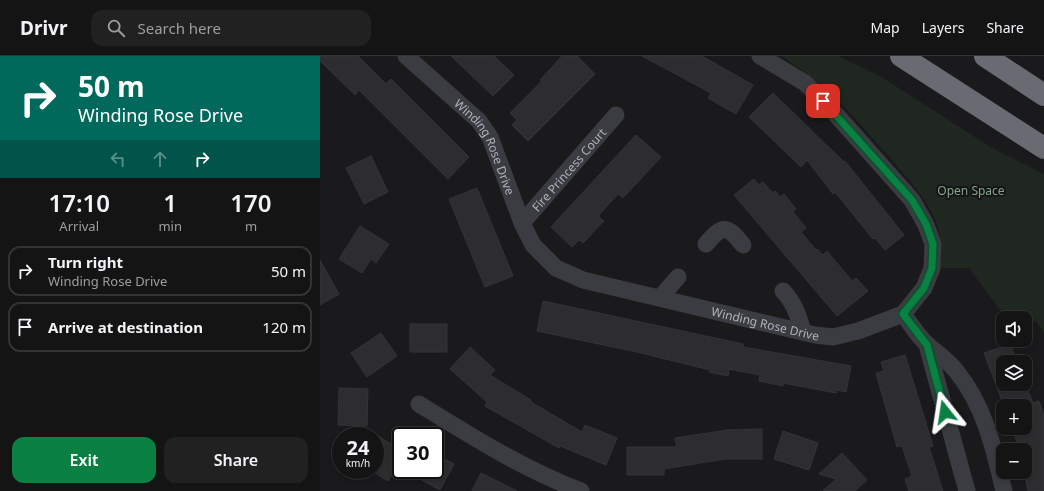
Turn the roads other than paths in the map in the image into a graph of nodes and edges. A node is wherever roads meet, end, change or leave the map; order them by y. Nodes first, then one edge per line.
1 (406, 56) edge
2 (760, 56) edge
3 (901, 56) edge
4 (985, 56) edge
5 (1044, 95) edge
6 (616, 115) dead end
7 (1044, 148) edge
8 (522, 223) junction
9 (706, 244) dead end
10 (743, 245) dead end
11 (678, 277) dead end
12 (783, 291) dead end
13 (660, 298) junction
14 (903, 314) junction
15 (803, 332) junction
16 (927, 345) junction
17 (418, 404) dead end
18 (543, 484) edge
19 (581, 491) edge
20 (967, 491) edge
21 (1004, 491) edge

1 - 8 street, Winding Rose Drive
2 - 14 street
3 - 7 highway
4 - 5 highway
6 - 8 street, Fire Princess Court
8 - 13 street, Winding Rose Drive
9 - 10 street
11 - 13 street
12 - 15 street
13 - 15 street, Winding Rose Drive
14 - 15 street, Winding Rose Drive
14 - 16 street
16 - 20 street
16 - 21 street
17 - 18 street
18 - 19 street

